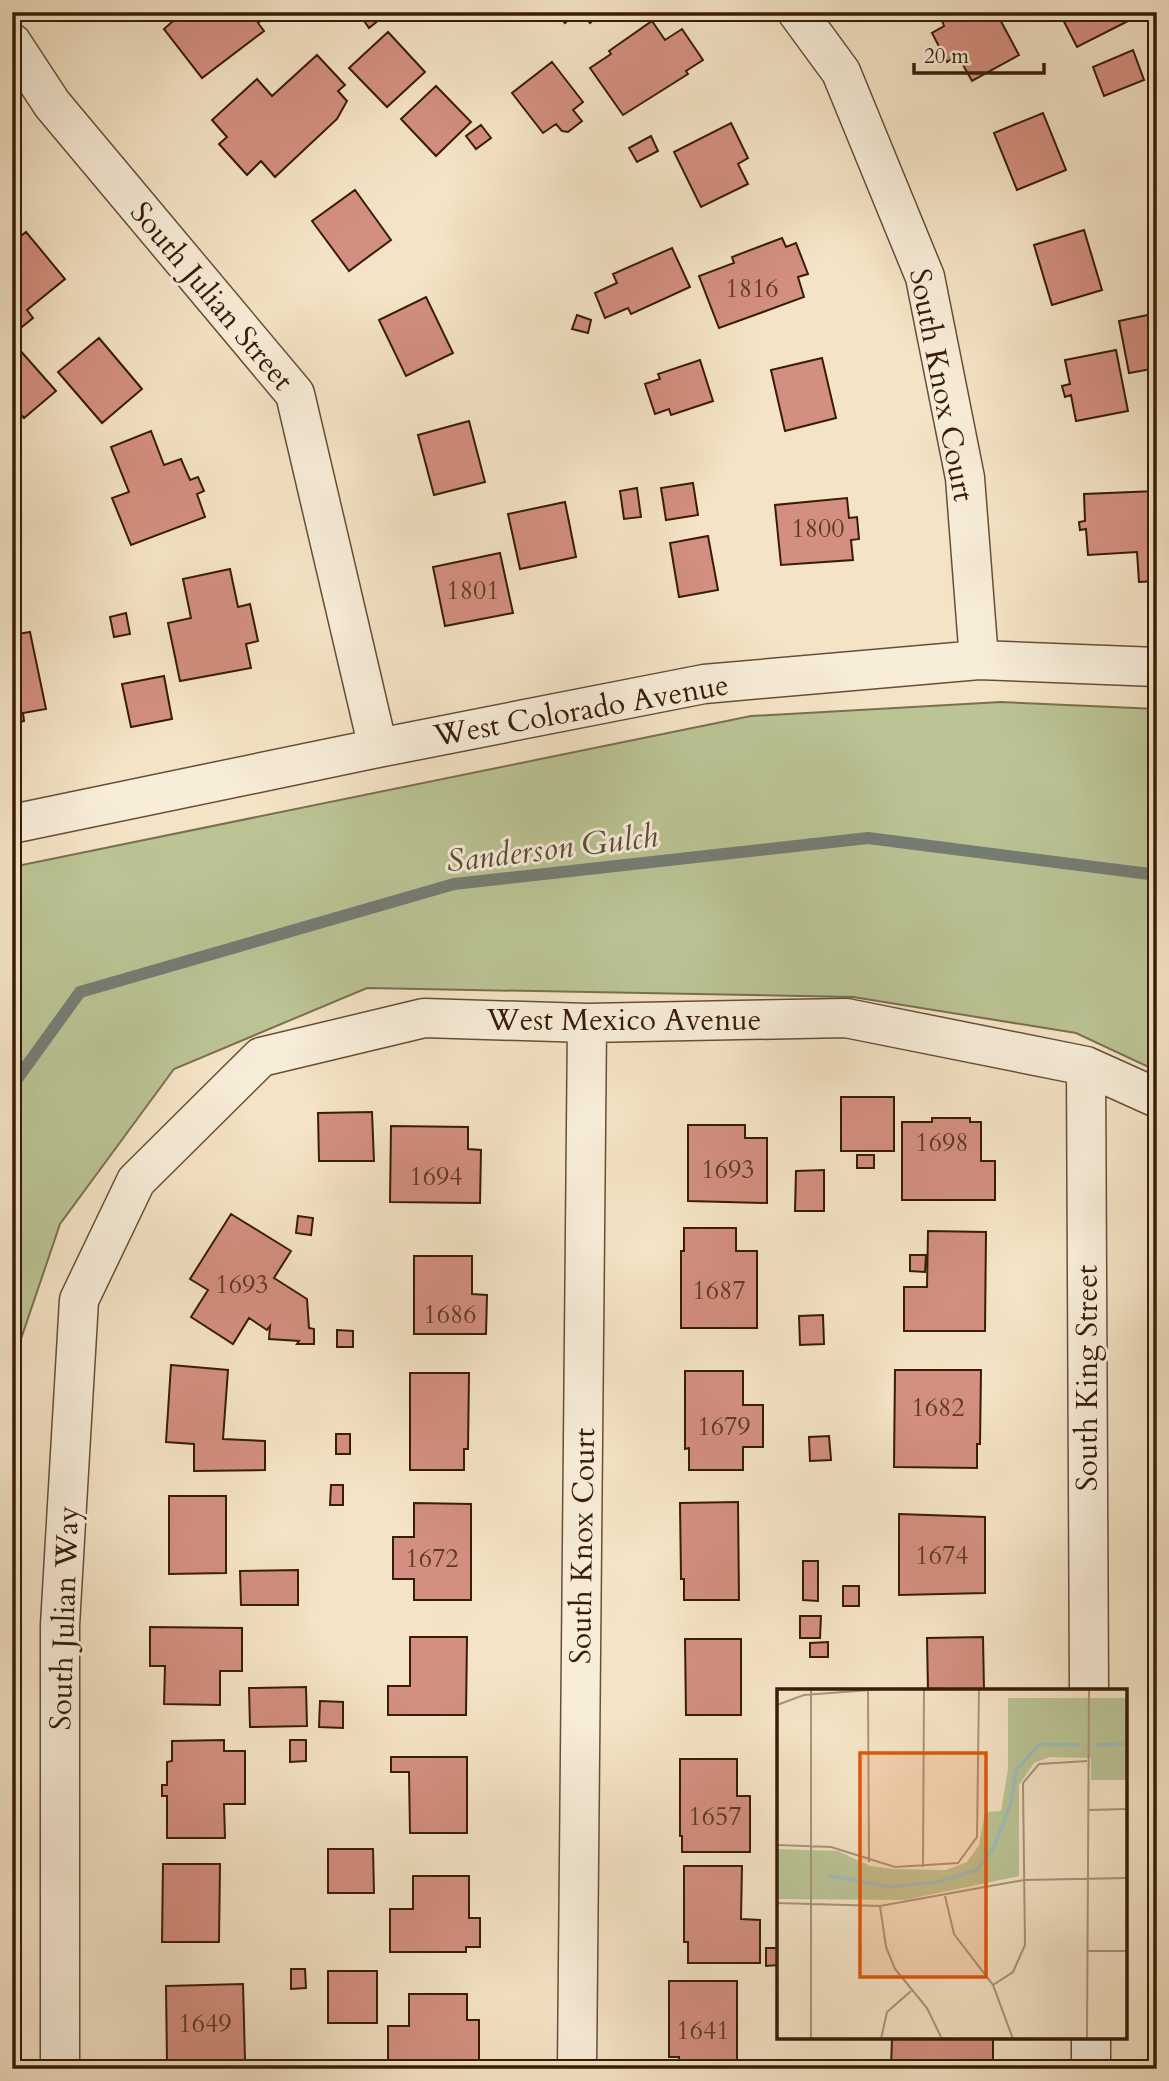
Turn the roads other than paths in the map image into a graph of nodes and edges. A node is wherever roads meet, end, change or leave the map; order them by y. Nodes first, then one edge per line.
1 (797, 12) edge
2 (12, 43) edge
3 (979, 660) junction
4 (1157, 667) edge
5 (378, 748) junction
6 (12, 824) edge
7 (587, 1023) junction
8 (1086, 1066) junction
9 (1157, 1098) edge
10 (136, 1181) joint
11 (1089, 1689) edge
12 (1091, 2039) edge
13 (60, 2069) edge
14 (577, 2069) edge
15 (1091, 2069) edge

1 - 3 street, South Knox Court
2 - 5 street, South Julian Street
3 - 4 street, West Colorado Avenue
3 - 5 street, West Colorado Avenue
5 - 6 street, West Colorado Avenue
7 - 8 street, West Mexico Avenue
7 - 10 street, West Mexico Avenue
7 - 14 street, South Knox Court
8 - 9 street, West Mexico Avenue
8 - 11 street, South King Street
10 - 13 street, South Julian Way
12 - 15 street

